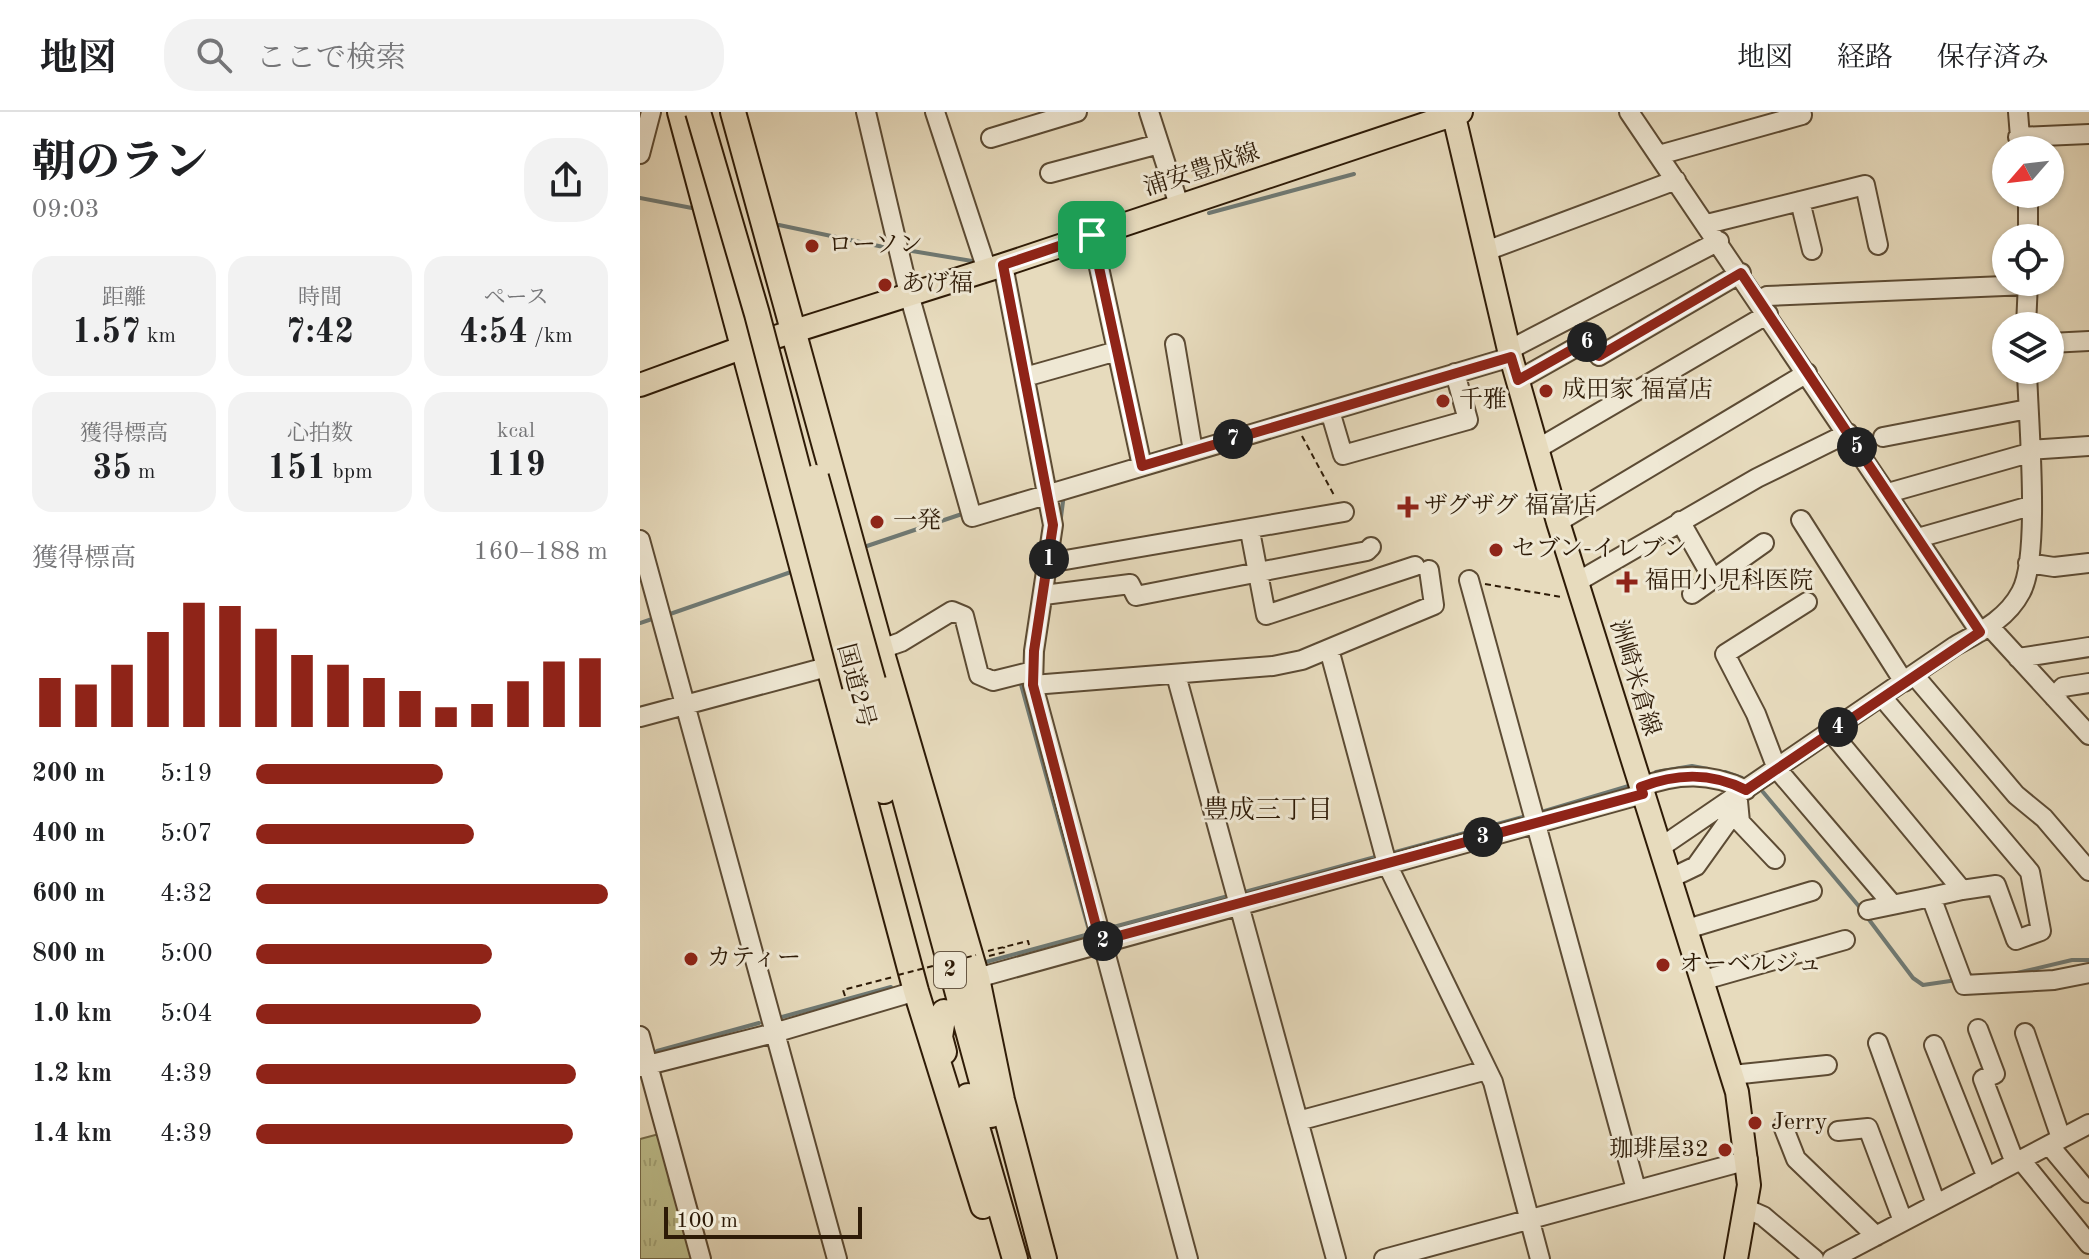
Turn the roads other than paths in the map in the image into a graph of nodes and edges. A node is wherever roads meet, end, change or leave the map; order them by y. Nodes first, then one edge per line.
1 (651, 112) edge
2 (680, 112) edge
3 (698, 112) edge
4 (715, 112) edge
5 (733, 112) edge
6 (866, 112) edge
7 (935, 112) edge
8 (1077, 112) edge
9 (1149, 112) edge
10 (1629, 112) edge
11 (2018, 112) edge
12 (1456, 113) edge
13 (1802, 115) dead end
14 (2089, 134) edge
15 (2019, 136) edge
16 (2064, 137) edge
17 (991, 138) dead end
18 (1159, 144) junction
19 (640, 154) edge
20 (1659, 155) junction
21 (1050, 173) dead end
22 (1676, 180) junction
23 (1800, 201) junction
24 (1179, 205) junction
25 (1707, 224) junction
26 (1092, 235) junction
27 (1719, 241) junction
28 (1878, 245) dead end
29 (1812, 250) dead end
30 (1486, 251) junction
31 (995, 268) junction
32 (1741, 273) junction
33 (1992, 286) edge
34 (909, 294) junction
35 (1764, 307) junction
36 (792, 331) junction
37 (2089, 341) edge
38 (2064, 342) edge
39 (1175, 344) dead end
40 (744, 347) junction
41 (1117, 351) junction
42 (1510, 353) junction
43 (1455, 373) junction
44 (1807, 373) junction
45 (1025, 377) junction
46 (1518, 380) junction
47 (2027, 384) edge
48 (640, 385) edge
49 (2028, 409) junction
50 (1330, 411) junction
51 (1848, 433) junction
52 (1883, 437) dead end
53 (2089, 446) edge
54 (1537, 449) junction
55 (1193, 451) junction
56 (2029, 452) junction
57 (1142, 466) junction
58 (1054, 491) junction
59 (1888, 493) junction
60 (2030, 506) junction
61 (1344, 512) road end
62 (1801, 520) dead end
63 (1680, 521) junction
64 (1558, 522) junction
65 (1250, 531) junction
66 (1918, 538) junction
67 (640, 540) edge
68 (1764, 543) dead end
69 (1371, 547) dead end
70 (1053, 563) junction
71 (2028, 563) junction
72 (2089, 563) edge
73 (1258, 574) junction
74 (1713, 579) junction
75 (1469, 580) road end
76 (1580, 590) junction
77 (1692, 594) dead end
78 (1048, 596) junction
79 (1807, 602) dead end
80 (1985, 630) junction
81 (2089, 647) edge
82 (1329, 649) junction
83 (881, 650) junction
84 (2018, 658) junction
85 (831, 667) junction
86 (1176, 675) junction
87 (1033, 678) junction
88 (1909, 678) junction
89 (2089, 683) edge
90 (864, 684) junction
91 (1882, 697) junction
92 (2054, 697) junction
93 (685, 705) junction
94 (640, 717) edge
95 (1831, 732) junction
96 (2089, 735) edge
97 (1777, 769) junction
98 (897, 777) junction
99 (1642, 790) junction
100 (1740, 798) junction
101 (1533, 817) junction
102 (1661, 847) junction
103 (1386, 858) junction
104 (1775, 859) dead end
105 (2089, 871) edge
106 (1671, 878) junction
107 (1962, 890) junction
108 (1812, 891) dead end
109 (1931, 897) junction
110 (1232, 902) junction
111 (1893, 905) junction
112 (1868, 910) dead end
113 (1687, 929) junction
114 (1099, 935) junction
115 (1845, 940) dead end
116 (976, 966) junction
117 (2089, 973) edge
118 (1704, 980) junction
119 (916, 991) junction
120 (944, 1012) junction
121 (1978, 1029) dead end
122 (774, 1033) junction
123 (2025, 1033) dead end
124 (640, 1036) edge
125 (1878, 1043) dead end
126 (1934, 1045) dead end
127 (1827, 1065) dead end
128 (644, 1066) edge
129 (1487, 1070) junction
130 (1732, 1075) junction
131 (1002, 1100) junction
132 (1298, 1121) junction
133 (2089, 1124) edge
134 (1783, 1126) dead end
135 (1838, 1131) dead end
136 (2055, 1142) junction
137 (1748, 1160) junction
138 (2018, 1161) junction
139 (1987, 1178) junction
140 (1636, 1189) junction
141 (2089, 1193) edge
142 (1936, 1204) junction
143 (983, 1206) junction
144 (1747, 1209) junction
145 (1530, 1220) junction
146 (1903, 1221) junction
147 (1876, 1236) junction
148 (2089, 1244) edge
149 (701, 1259) edge
150 (837, 1259) edge
151 (998, 1259) edge
152 (1015, 1259) edge
153 (1030, 1259) edge
154 (1044, 1259) edge
155 (1188, 1259) edge
156 (1336, 1259) edge
157 (1384, 1259) edge
158 (1540, 1259) edge
159 (1736, 1259) edge
160 (1814, 1259) edge
161 (1832, 1259) edge

1 - 19 street
2 - 40 highway
3 - 90 highway, 国道2号 / 2, bridge
4 - 90 highway, 国道2号 / 2, bridge
5 - 36 highway, 2
6 - 34 street
7 - 31 street
8 - 17 street
9 - 18 street
10 - 20 street
11 - 15 street
12 - 24 main road, 浦安豊成線
12 - 30 main road, 洲崎米倉線
13 - 20 street
14 - 16 street
18 - 21 street
18 - 24 street
20 - 22 street
22 - 25 street
22 - 30 street
23 - 25 street
23 - 28 street
23 - 29 street
24 - 26 main road, 浦安豊成線
25 - 27 street
26 - 31 main road, 浦安豊成線
26 - 41 street
27 - 32 street
27 - 42 street
30 - 42 main road, 洲崎米倉線
31 - 34 main road, 浦安豊成線
31 - 45 street
32 - 35 street
32 - 46 street
33 - 35 street
34 - 36 main road, 浦安豊成線
34 - 58 street
35 - 44 street
35 - 54 street
36 - 40 main road, 浦安豊成線
36 - 83 highway, 2
37 - 38 street
39 - 55 street
40 - 48 main road, 浦安豊成線
40 - 85 highway
41 - 45 street
41 - 57 street
42 - 43 street
42 - 46 main road, 洲崎米倉線
43 - 50 street
43 - 50 street
44 - 51 street
44 - 64 street
45 - 58 street
46 - 54 main road, 洲崎米倉線
47 - 49 street
49 - 52 street
49 - 56 street
50 - 55 street
51 - 59 street
51 - 63 street
53 - 56 street
54 - 64 main road, 洲崎米倉線
55 - 57 street
56 - 59 street
56 - 60 street
57 - 58 street
58 - 70 street
59 - 66 street
60 - 66 street
60 - 71 street
61 - 65 street
62 - 88 street
63 - 74 street
63 - 76 street
64 - 76 main road, 洲崎米倉線
65 - 70 street
65 - 73 street
66 - 80 street
67 - 93 street
68 - 74 street
69 - 73 street
70 - 78 street
71 - 72 street
71 - 80 street
73 - 78 street
73 - 82 street
74 - 77 street
75 - 101 street
76 - 99 main road, 洲崎米倉線
78 - 87 street
79 - 97 street
80 - 84 street
80 - 88 street
81 - 84 street
82 - 86 street
82 - 103 street
83 - 85 street
83 - 87 street
83 - 116 highway, 2
84 - 92 street
85 - 93 street
85 - 119 highway
86 - 87 street
86 - 110 street
87 - 114 street
88 - 91 street
88 - 105 street
89 - 92 street
90 - 98 highway, 国道2号 / 2
90 - 120 highway, 国道2号 / 2
91 - 95 street
91 - 107 street
92 - 96 street
93 - 94 street
93 - 122 street
95 - 97 street
95 - 107 street
97 - 100 street
97 - 111 street
98 - 131 highway
98 - 153 highway, 国道2号 / 2
99 - 100 street
99 - 101 street
99 - 102 main road, 洲崎米倉線
100 - 102 street
100 - 104 street
100 - 106 street
101 - 103 street
101 - 140 street
102 - 106 main road, 洲崎米倉線
103 - 110 street
103 - 129 street
106 - 113 main road, 洲崎米倉線
107 - 109 street
108 - 113 street
109 - 111 street
109 - 117 street
110 - 114 street
110 - 132 street
111 - 112 street
113 - 118 main road, 洲崎米倉線
114 - 116 street
114 - 155 street
115 - 118 street
116 - 131 highway, 2
118 - 130 main road, 洲崎米倉線
119 - 122 street
119 - 143 highway
120 - 143 highway
120 - 152 highway, 国道2号 / 2
121 - 138 street
122 - 128 street
122 - 150 street
123 - 136 street
124 - 128 street
125 - 142 street
126 - 139 street
127 - 130 street
128 - 149 street
129 - 132 street
129 - 145 street
130 - 137 main road, 洲崎米倉線
131 - 154 highway
132 - 156 street
133 - 136 street
134 - 147 street
135 - 146 street
136 - 138 street
136 - 141 street
137 - 140 street
137 - 144 main road, 洲崎米倉線
138 - 139 street
138 - 148 street
139 - 142 street
140 - 145 street
142 - 146 street
143 - 151 highway
144 - 159 main road, 洲崎米倉線
144 - 160 street
145 - 157 street
145 - 158 street
146 - 147 street
147 - 161 street

